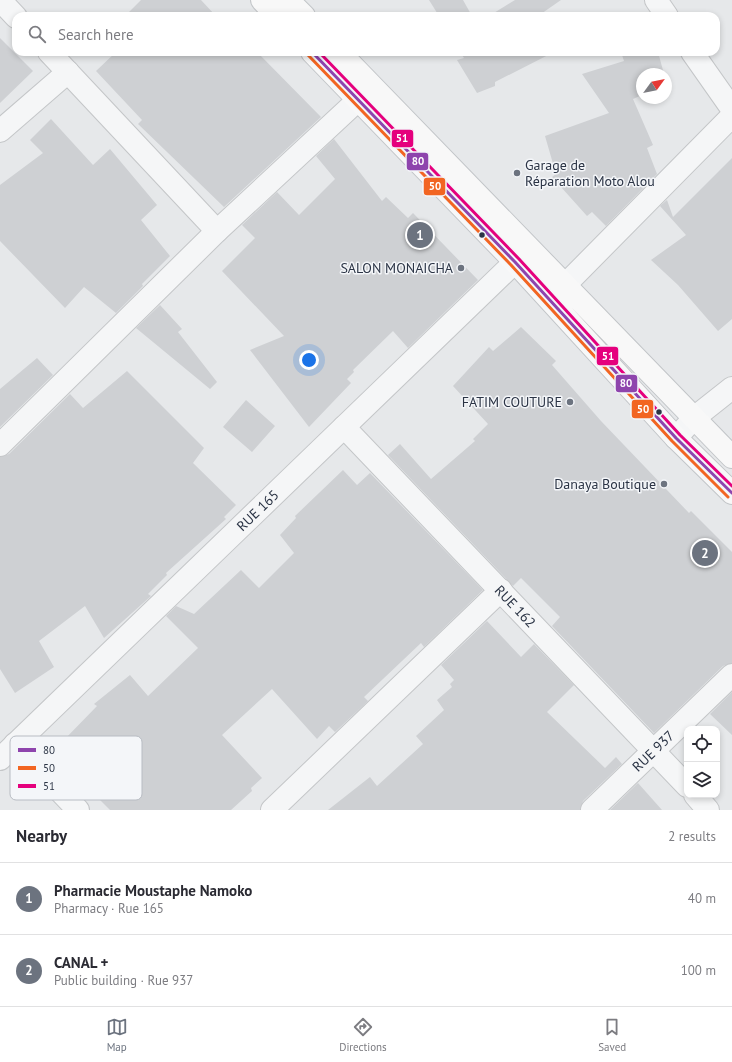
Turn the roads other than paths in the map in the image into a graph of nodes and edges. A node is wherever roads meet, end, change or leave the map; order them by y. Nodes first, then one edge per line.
1 (0, 0) edge
2 (262, 0) edge
3 (288, 0) edge
4 (656, 0) edge
5 (273, 12) edge
6 (300, 12) edge
7 (664, 12) edge
8 (12, 13) edge
9 (53, 56) edge
10 (316, 56) edge
11 (343, 56) edge
12 (695, 56) edge
13 (68, 72) junction
14 (358, 100) junction
15 (732, 109) edge
16 (732, 116) edge
17 (0, 131) edge
18 (217, 231) junction
19 (515, 262) junction
20 (565, 285) junction
21 (732, 388) edge
22 (694, 418) junction
23 (344, 427) junction
24 (676, 438) junction
25 (0, 445) edge
26 (732, 456) edge
27 (732, 493) edge
28 (501, 590) junction
29 (732, 675) edge
30 (24, 736) edge
31 (654, 750) junction
32 (684, 783) edge
33 (698, 798) edge
34 (66, 800) edge
35 (78, 810) edge
36 (272, 810) edge
37 (592, 810) edge
38 (708, 810) edge

1 - 8 street
2 - 5 main road
3 - 6 main road
4 - 7 street
9 - 13 street
10 - 14 main road
11 - 20 main road
12 - 15 street
13 - 17 street
13 - 18 street
14 - 18 street
14 - 19 main road
16 - 20 street
18 - 25 street
19 - 23 street, RUE 165
19 - 24 main road
20 - 22 main road
21 - 22 street
22 - 24 street
22 - 26 main road
23 - 28 street, RUE 162
23 - 30 street, RUE 165
24 - 27 main road
28 - 31 street, RUE 162
28 - 36 street
29 - 31 street, RUE 937
31 - 32 street, RUE 162
31 - 37 street, RUE 937
33 - 38 street
34 - 35 street

